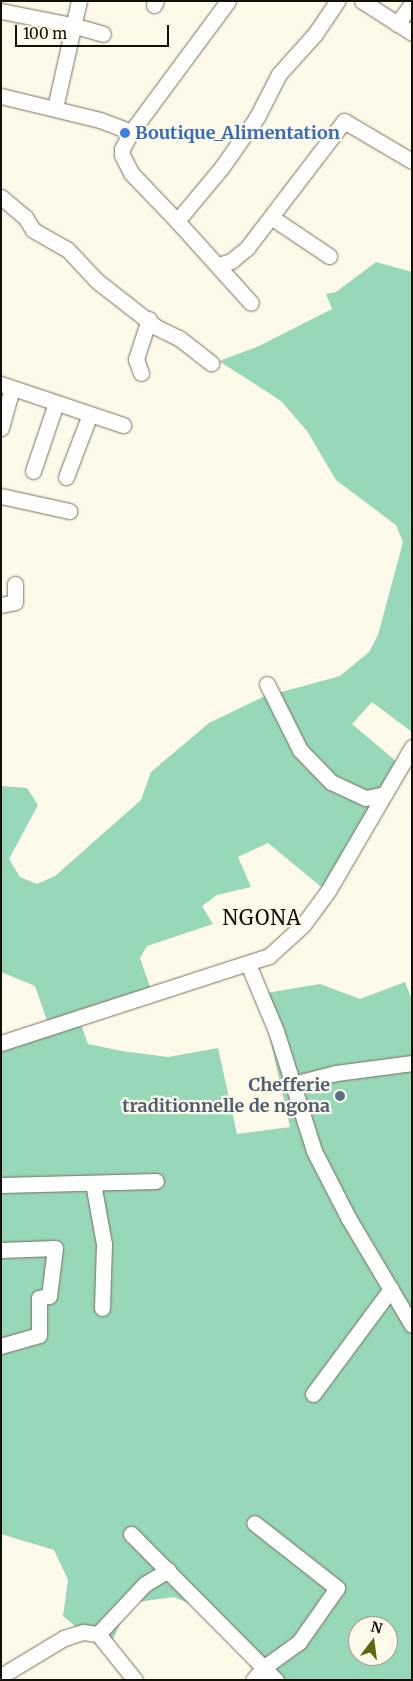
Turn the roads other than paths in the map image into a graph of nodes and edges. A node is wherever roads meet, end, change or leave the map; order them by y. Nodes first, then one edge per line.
1 (78, 1) edge
2 (228, 1) edge
3 (337, 1) edge
4 (362, 1) edge
5 (412, 3) edge
6 (1, 11) edge
7 (72, 24) junction
8 (397, 24) junction
9 (412, 33) edge
10 (104, 34) dead end
11 (1, 96) edge
12 (55, 108) junction
13 (131, 132) junction
14 (412, 161) edge
15 (1, 197) edge
16 (271, 217) junction
17 (178, 221) junction
18 (329, 256) dead end
19 (219, 265) junction
20 (251, 303) dead end
21 (148, 319) junction
22 (210, 363) dead end
23 (141, 373) dead end
24 (6, 386) edge
25 (56, 403) junction
26 (90, 414) junction
27 (123, 425) dead end
28 (1, 428) edge
29 (33, 472) dead end
30 (66, 477) dead end
31 (1, 496) edge
32 (69, 511) dead end
33 (15, 584) dead end
34 (1, 604) edge
35 (267, 684) dead end
36 (412, 747) edge
37 (385, 794) junction
38 (248, 964) junction
39 (1, 1043) edge
40 (412, 1063) edge
41 (293, 1084) junction
42 (156, 1181) dead end
43 (93, 1183) junction
44 (1, 1185) edge
45 (1, 1250) edge
46 (391, 1289) junction
47 (102, 1308) dead end
48 (412, 1325) edge
49 (1, 1346) edge
50 (313, 1394) dead end
51 (254, 1523) dead end
52 (131, 1534) dead end
53 (168, 1570) junction
54 (98, 1634) junction
55 (258, 1674) edge
56 (1, 1676) edge
57 (135, 1680) edge
58 (276, 1680) edge

1 - 7 street
2 - 13 street
3 - 17 street
4 - 8 street
5 - 8 street
6 - 7 street
7 - 10 street
7 - 12 street
8 - 9 street
11 - 12 street
12 - 13 street
13 - 17 street
14 - 16 street
15 - 21 street
16 - 18 street
16 - 19 street
17 - 19 street
19 - 20 street
21 - 22 street
21 - 23 street
24 - 25 street
24 - 28 street
25 - 26 street
25 - 29 street
26 - 27 street
26 - 30 street
31 - 32 street
33 - 34 street
35 - 37 street
36 - 37 street
37 - 38 street
38 - 39 street
38 - 41 street
40 - 41 street
41 - 46 street
42 - 43 street
43 - 44 street
43 - 47 street
45 - 49 street
46 - 48 street
46 - 50 street
51 - 55 street
52 - 53 street
53 - 54 street
53 - 55 street
54 - 56 street
54 - 57 street
55 - 58 street

